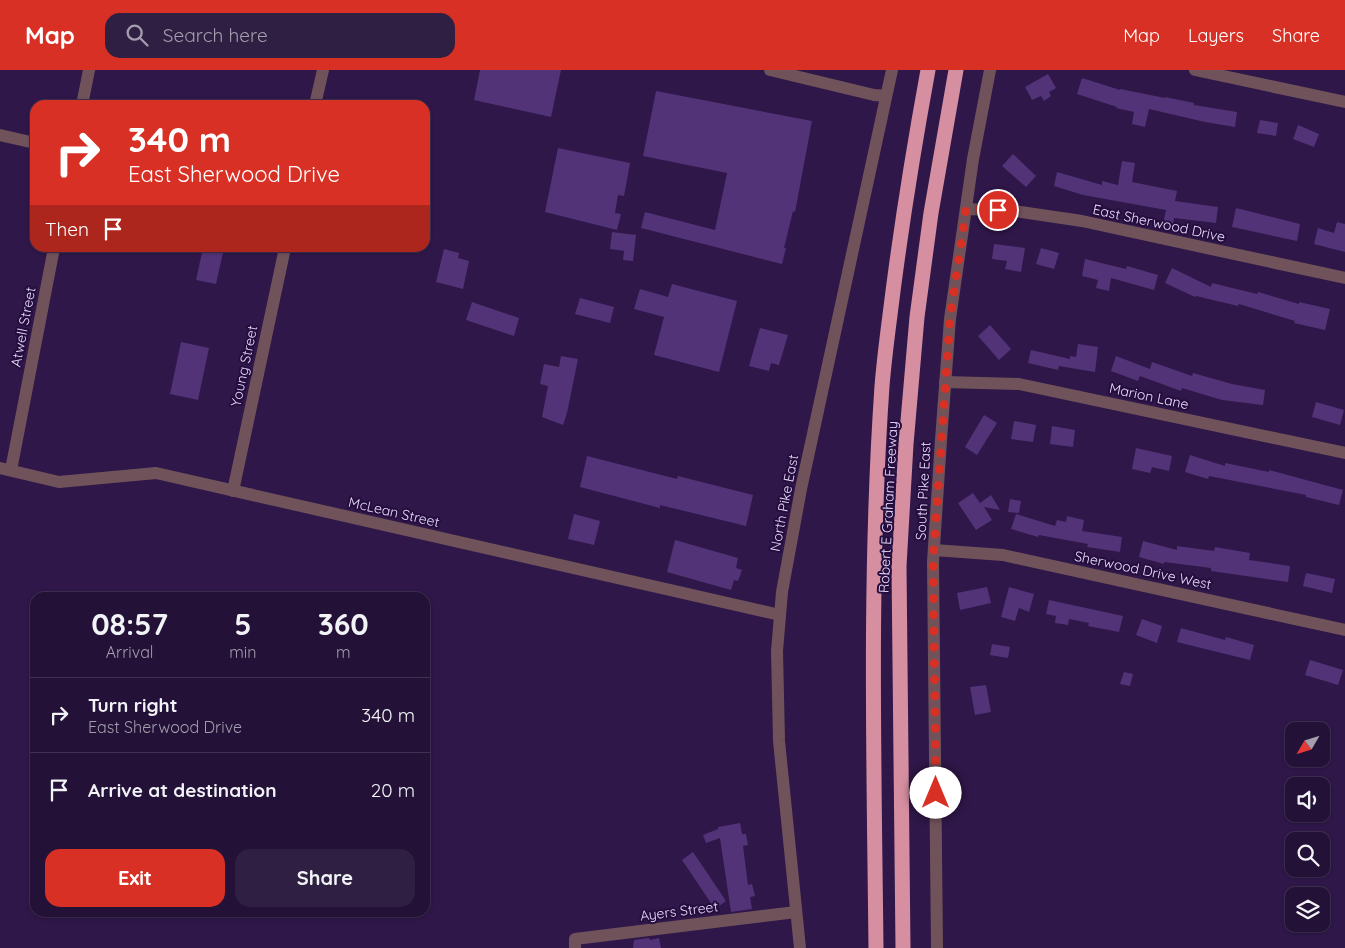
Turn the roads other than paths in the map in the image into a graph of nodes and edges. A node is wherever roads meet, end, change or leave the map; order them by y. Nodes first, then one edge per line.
1 (89, 70) edge
2 (322, 70) edge
3 (770, 70) edge
4 (892, 70) edge
5 (928, 70) edge
6 (956, 70) edge
7 (990, 70) edge
8 (1195, 70) edge
9 (886, 96) junction
10 (83, 100) edge
11 (316, 100) edge
12 (1345, 102) edge
13 (0, 135) edge
14 (30, 142) edge
15 (966, 209) junction
16 (53, 252) edge
17 (284, 252) edge
18 (1345, 278) edge
19 (945, 382) junction
20 (1345, 453) edge
21 (5, 469) edge
22 (233, 491) junction
23 (934, 550) junction
24 (780, 615) junction
25 (1345, 630) edge
26 (796, 912) junction
27 (575, 948) edge
28 (800, 948) edge
29 (876, 948) edge
30 (903, 948) edge
31 (937, 948) edge

1 - 10 street
2 - 11 street
3 - 9 street
4 - 9 street, North Pike East
5 - 29 highway, Robert E Graham Freeway
6 - 30 highway, Robert E Graham Freeway
7 - 15 street, South Pike East
8 - 12 street
9 - 24 street, North Pike East
13 - 14 street
15 - 18 street, East Sherwood Drive
15 - 19 street, South Pike East
16 - 21 street, Atwell Street
17 - 22 street, Young Street
19 - 20 street, Marion Lane
19 - 23 street, South Pike East
21 - 22 street, McLean Street
22 - 24 street, McLean Street
23 - 25 street, Sherwood Drive West
23 - 31 street, South Pike East
24 - 26 street, North Pike East
26 - 27 street, Ayers Street
26 - 28 street, North Pike East

